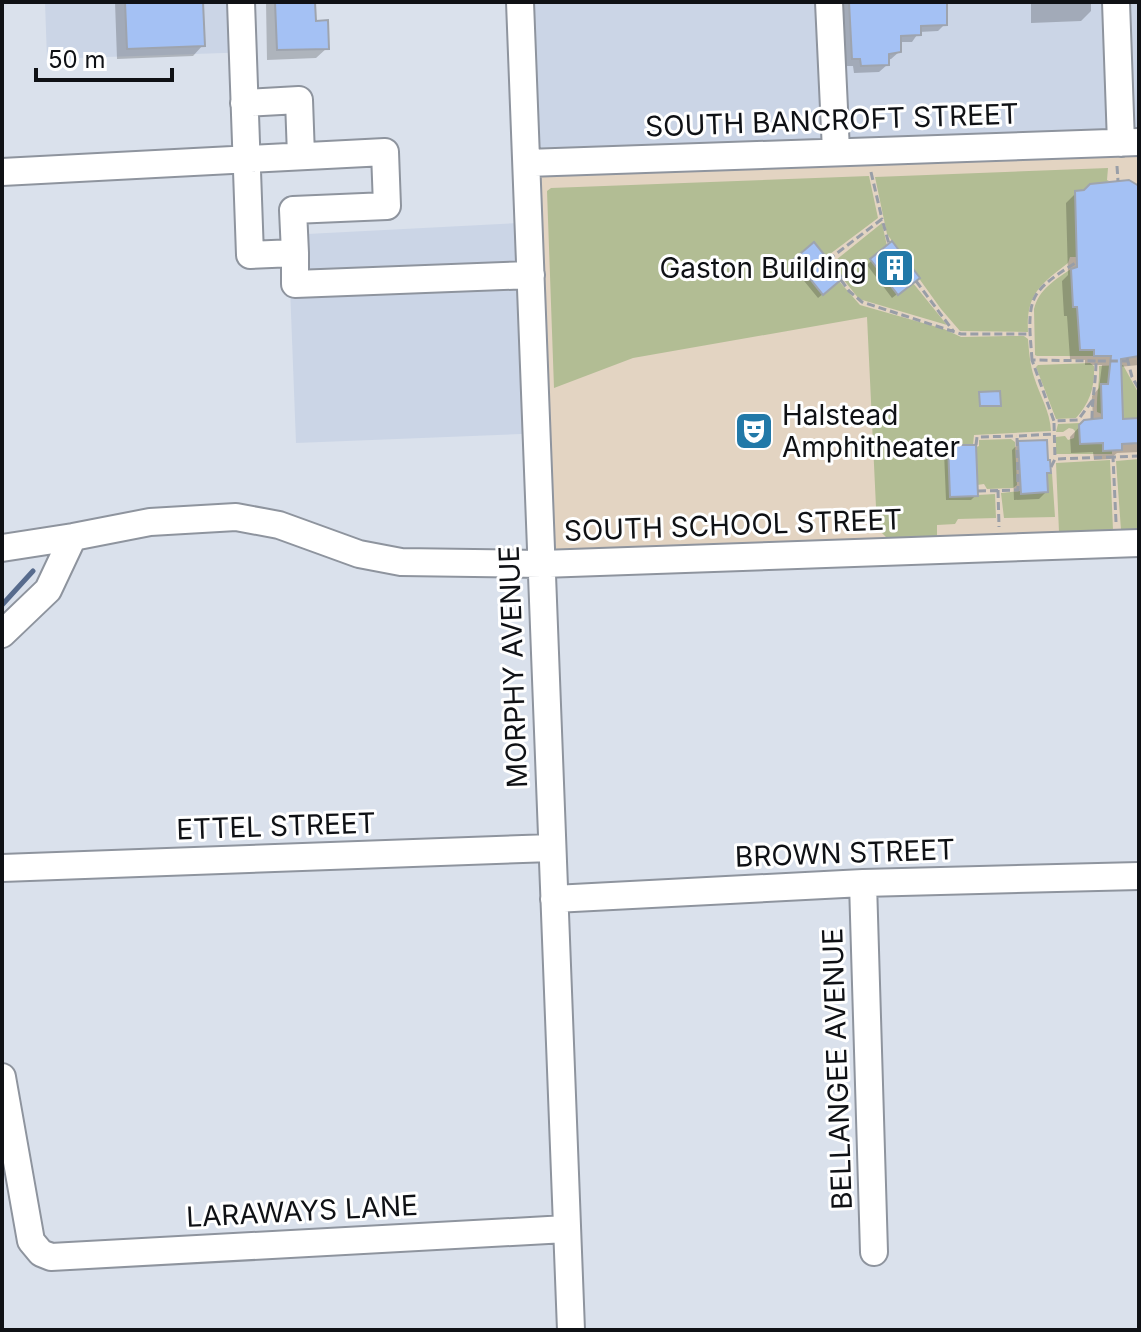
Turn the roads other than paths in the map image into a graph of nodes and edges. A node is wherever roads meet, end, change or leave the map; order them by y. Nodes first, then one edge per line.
1 (241, 2) edge
2 (520, 2) edge
3 (829, 2) edge
4 (1124, 13) edge
5 (244, 103) junction
6 (1126, 150) edge
7 (836, 151) junction
8 (301, 156) junction
9 (246, 158) junction
10 (527, 163) junction
11 (2, 172) edge
12 (295, 253) junction
13 (531, 275) junction
14 (1128, 536) edge
15 (73, 537) junction
16 (2, 548) edge
17 (542, 564) junction
18 (2, 634) edge
19 (552, 848) junction
20 (2, 868) edge
21 (1139, 876) edge
22 (863, 883) junction
23 (554, 899) junction
24 (2, 1077) edge
25 (566, 1229) junction
26 (874, 1252) dead end
27 (571, 1330) edge

1 - 5 street
2 - 10 street, MORPHY AVENUE
3 - 7 street
4 - 6 street
5 - 8 street
5 - 9 street
6 - 7 street, SOUTH BANCROFT STREET
7 - 10 street, SOUTH BANCROFT STREET
8 - 9 street
8 - 12 street
9 - 11 street
9 - 12 street
10 - 13 street, MORPHY AVENUE
12 - 13 street
13 - 17 street, MORPHY AVENUE
14 - 17 street, SOUTH SCHOOL STREET
15 - 16 street, SOUTH SCHOOL STREET
15 - 17 street, SOUTH SCHOOL STREET
15 - 18 street
17 - 19 street, MORPHY AVENUE
19 - 20 street, ETTEL STREET
19 - 23 street, MORPHY AVENUE
21 - 22 street, BROWN STREET
22 - 23 street, BROWN STREET
22 - 26 street, BELLANGEE AVENUE
23 - 25 street, MORPHY AVENUE
24 - 25 street, LARAWAYS LANE
25 - 27 street, MORPHY AVENUE

